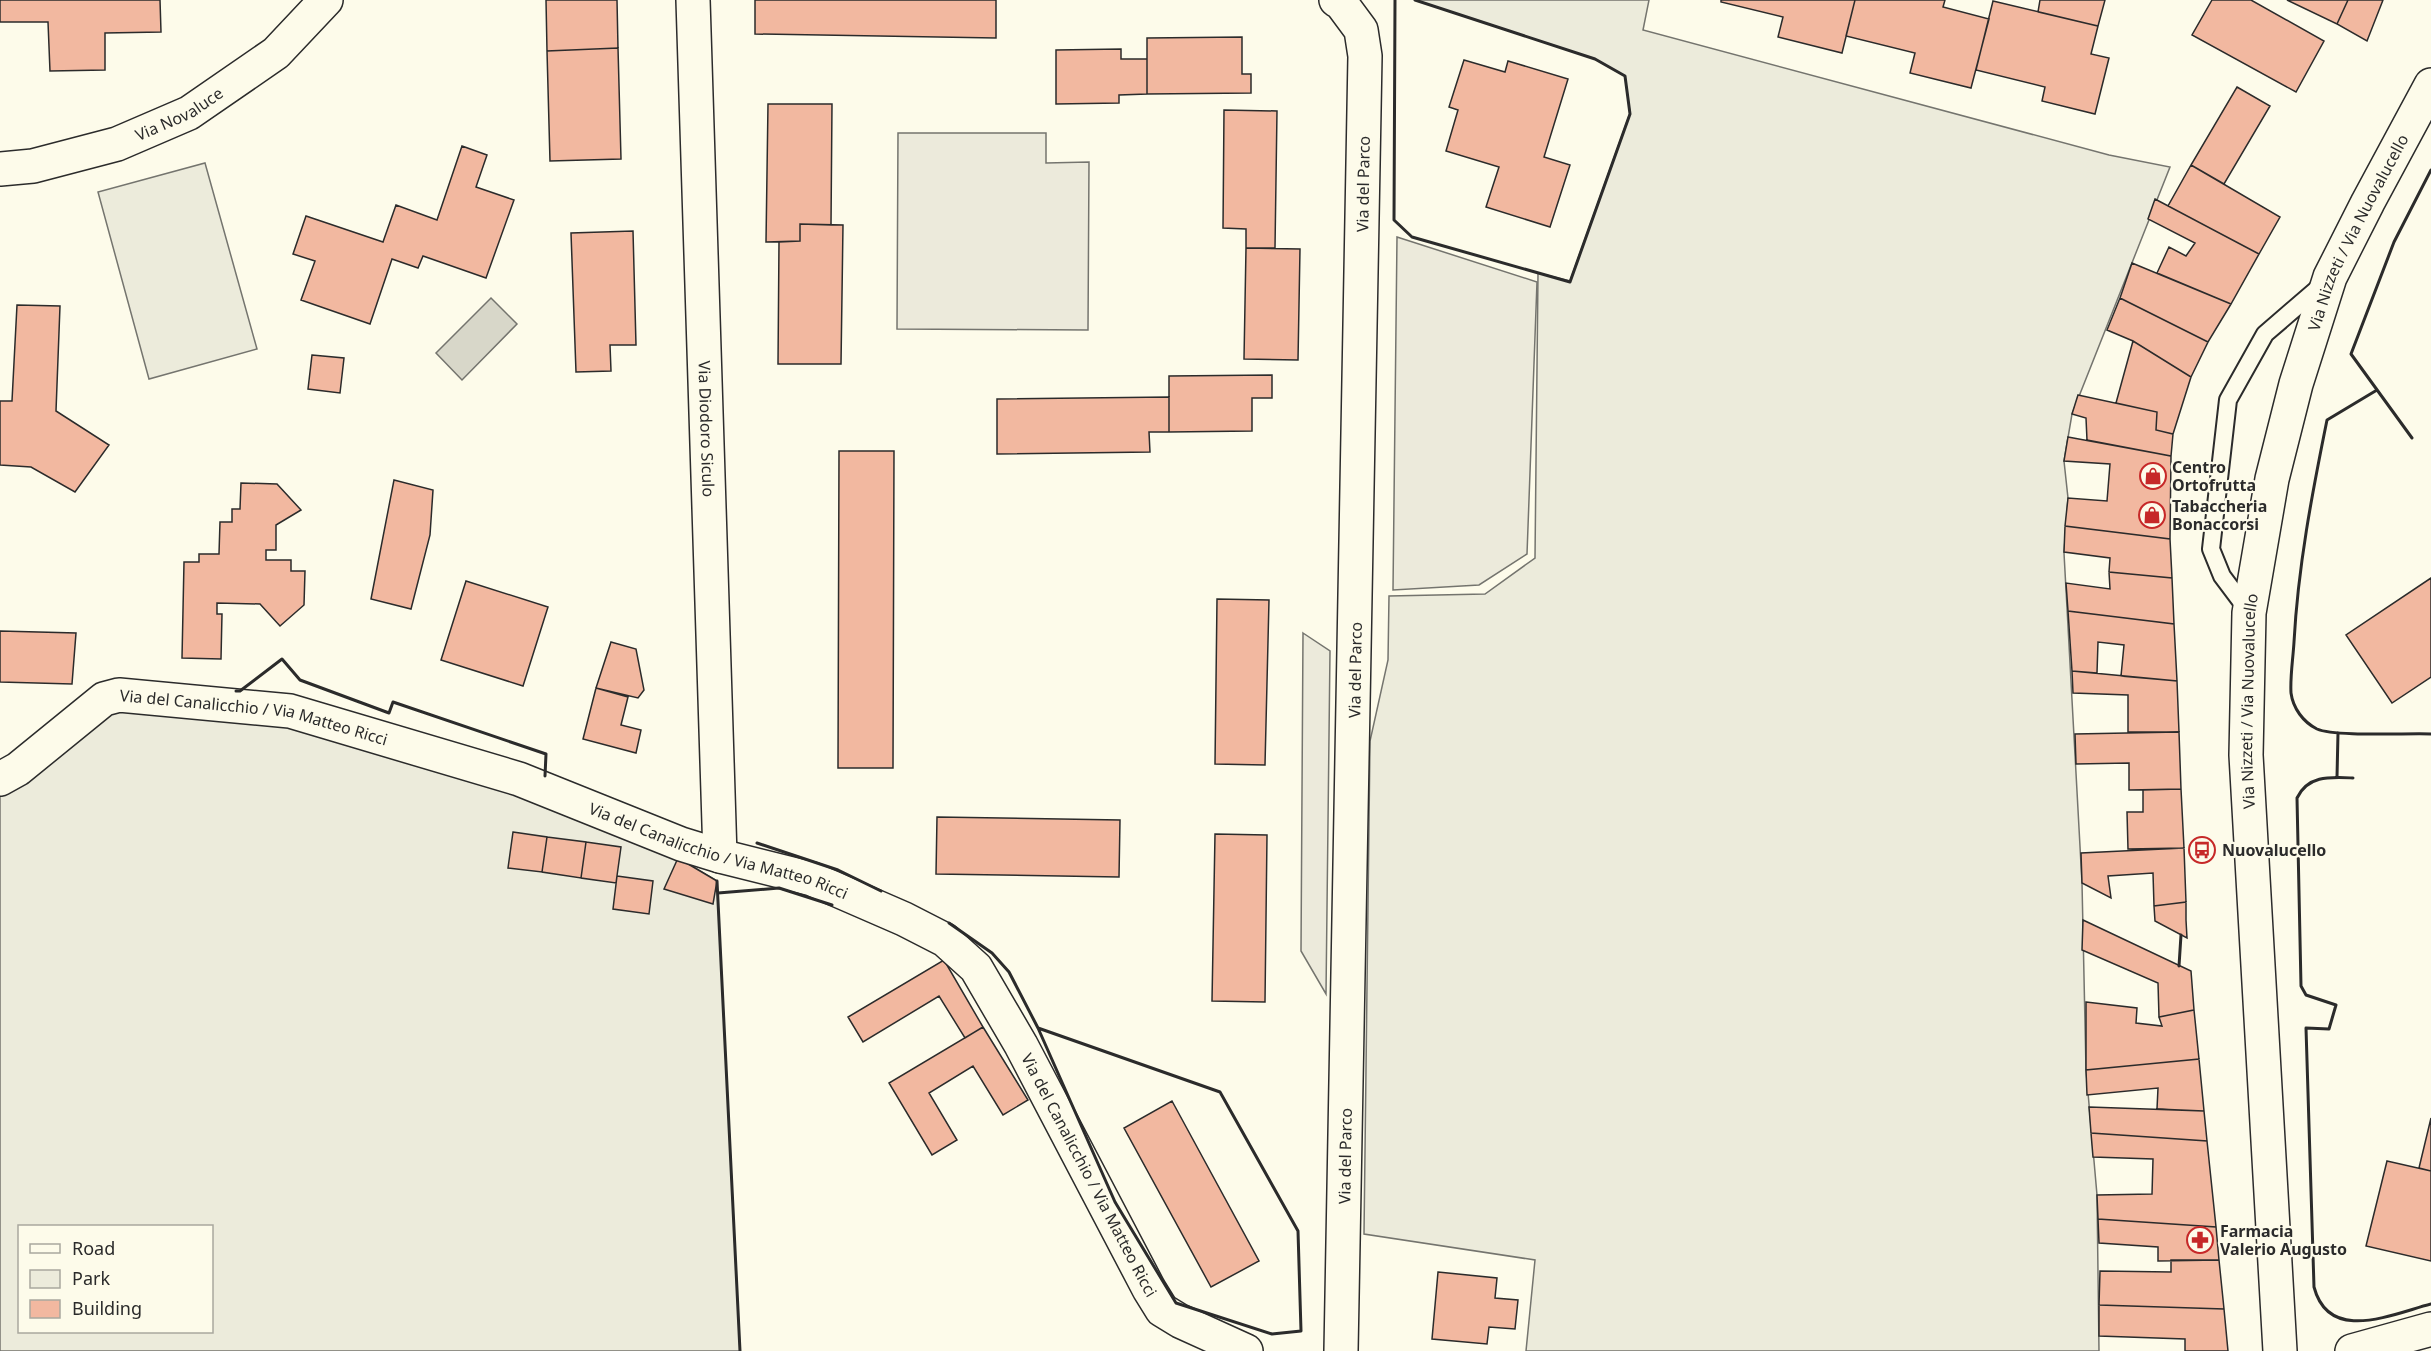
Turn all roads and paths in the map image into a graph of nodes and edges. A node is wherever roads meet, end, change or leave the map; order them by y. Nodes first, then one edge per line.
1 (326, 0) edge
2 (693, 0) edge
3 (1336, 0) edge
4 (2431, 85) edge
5 (0, 169) edge
6 (2330, 277) junction
7 (2249, 613) junction
8 (0, 779) edge
9 (720, 856) junction
10 (2431, 1329) edge
11 (1246, 1351) edge
12 (1341, 1351) edge
13 (2280, 1351) edge
14 (2352, 1351) edge

1 - 5 street, Via Novaluce
2 - 9 street, Via Diodoro Siculo
3 - 12 street, Via del Parco
4 - 6 street, Via Nizzeti / Via Nuovalucello
6 - 7 street, Via Nizzeti / Via Nuovalucello
6 - 7 lane
7 - 13 street, Via Nizzeti / Via Nuovalucello
8 - 9 street, Via del Canalicchio / Via Matteo Ricci
9 - 11 street, Via del Canalicchio / Via Matteo Ricci
10 - 14 street

